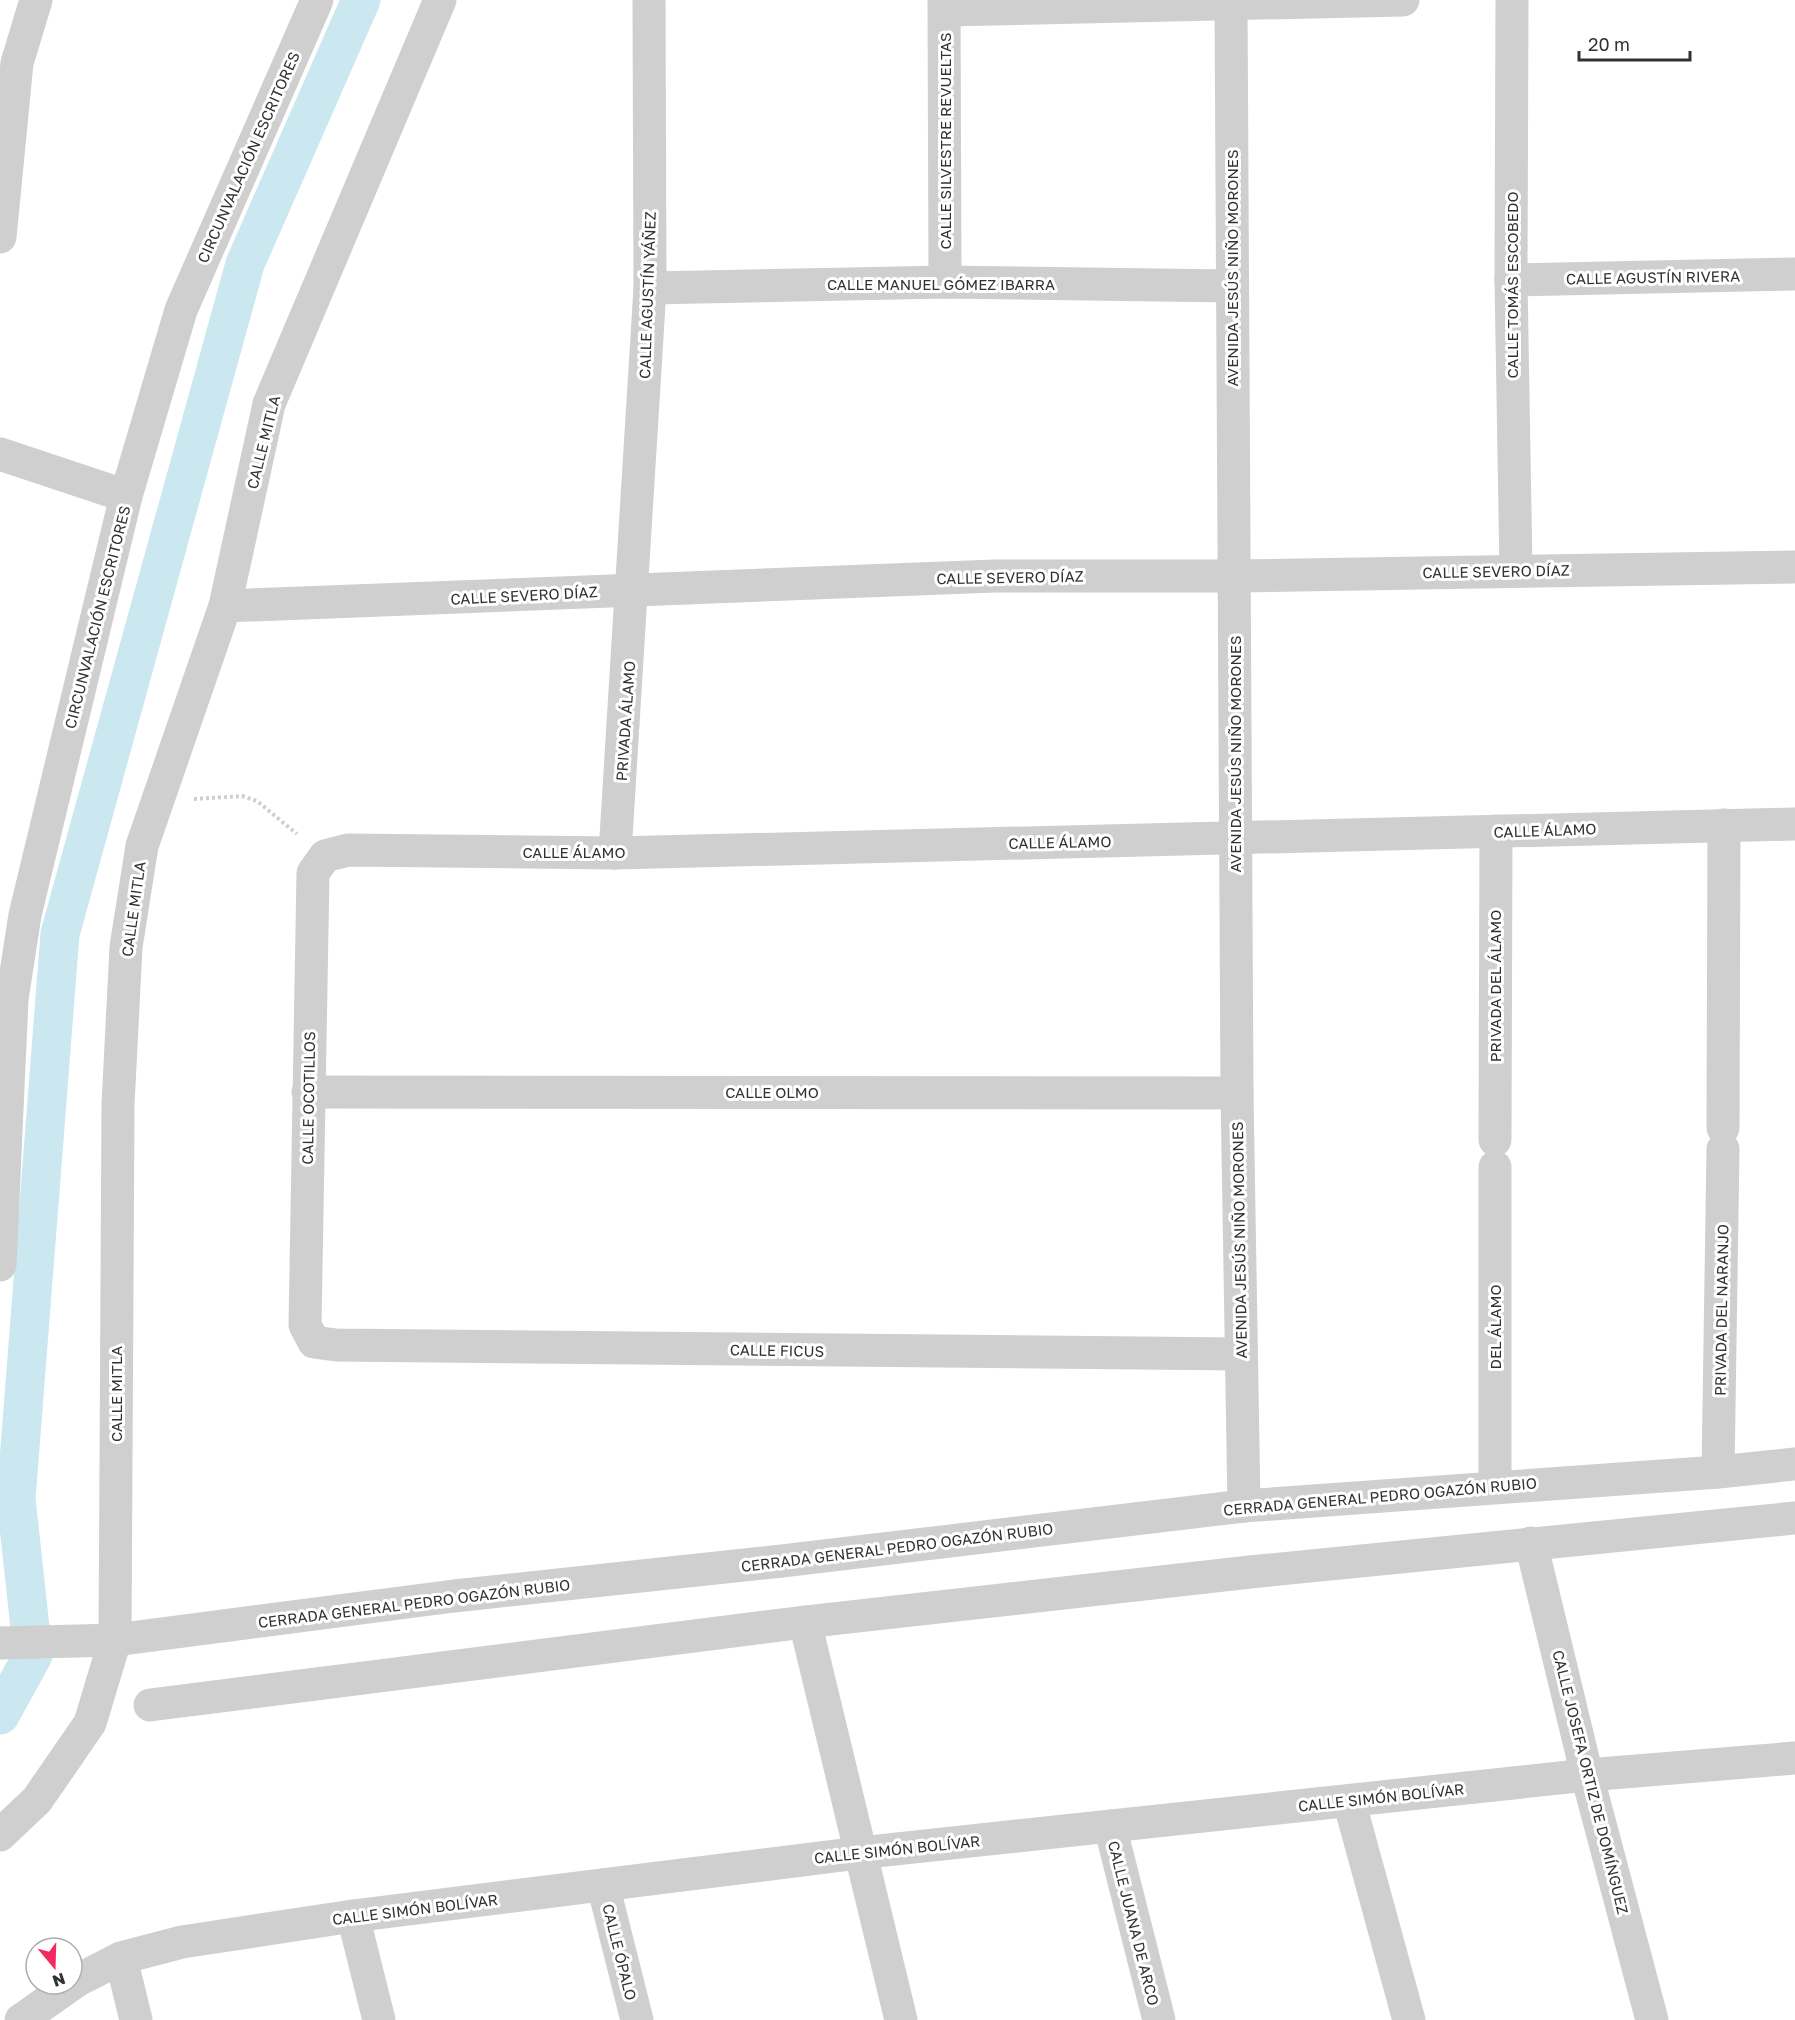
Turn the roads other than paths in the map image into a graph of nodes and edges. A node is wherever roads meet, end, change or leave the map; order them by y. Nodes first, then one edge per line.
1 (36, 0) edge
2 (317, 0) edge
3 (440, 0) edge
4 (649, 0) edge
5 (1403, 0) edge
6 (1512, 0) edge
7 (1231, 2) junction
8 (944, 5) edge
9 (9, 64) edge
10 (0, 237) edge
11 (1795, 274) edge
12 (1511, 280) junction
13 (945, 282) junction
14 (1231, 286) junction
15 (650, 288) junction
16 (0, 454) edge
17 (126, 496) junction
18 (1795, 567) edge
19 (1516, 570) junction
20 (1235, 576) junction
21 (634, 590) junction
22 (225, 606) junction
23 (1795, 824) edge
24 (1724, 825) junction
25 (1496, 831) junction
26 (1235, 838) junction
27 (615, 853) junction
28 (325, 856) joint
29 (308, 1092) junction
30 (1237, 1093) junction
31 (1495, 1154) joint
32 (0, 1265) edge
33 (314, 1342) joint
34 (1240, 1354) junction
35 (1795, 1464) edge
36 (1718, 1472) junction
37 (1495, 1486) junction
38 (1244, 1506) junction
39 (1795, 1518) edge
40 (1531, 1543) junction
41 (805, 1622) junction
42 (116, 1640) junction
43 (7, 1643) edge
44 (150, 1705) dead end
45 (1795, 1758) edge
46 (1587, 1775) junction
47 (1348, 1801) junction
48 (1110, 1826) junction
49 (0, 1835) edge
50 (859, 1853) junction
51 (603, 1885) junction
52 (353, 1916) junction
53 (121, 1958) junction
54 (21, 2020) edge
55 (136, 2020) edge
56 (379, 2020) edge
57 (637, 2020) edge
58 (901, 2020) edge
59 (1159, 2020) edge
60 (1409, 2020) edge
61 (1652, 2020) edge

1 - 9 street
2 - 17 street, CIRCUNVALACIÓN ESCRITORES
3 - 22 street, CALLE MITLA
4 - 15 street, CALLE AGUSTÍN YÁÑEZ
5 - 7 street
6 - 12 street, CALLE TOMÁS ESCOBEDO
7 - 8 street
7 - 14 street, AVENIDA JESÚS NIÑO MORONES
8 - 13 street, CALLE SILVESTRE REVUELTAS
9 - 10 street
11 - 12 street, CALLE AGUSTÍN RIVERA
12 - 19 street, CALLE TOMÁS ESCOBEDO
13 - 14 street, CALLE MANUEL GÓMEZ IBARRA
13 - 15 street, CALLE MANUEL GÓMEZ IBARRA
14 - 20 street, AVENIDA JESÚS NIÑO MORONES
15 - 21 street, CALLE AGUSTÍN YÁÑEZ
16 - 17 street
17 - 32 street, CIRCUNVALACIÓN ESCRITORES
18 - 19 street, CALLE SEVERO DÍAZ
19 - 20 street, CALLE SEVERO DÍAZ
20 - 21 street, CALLE SEVERO DÍAZ
20 - 26 street, AVENIDA JESÚS NIÑO MORONES
21 - 22 street, CALLE SEVERO DÍAZ
21 - 27 street, PRIVADA ÁLAMO
22 - 42 street, CALLE MITLA
23 - 24 street, CALLE ÁLAMO
24 - 25 street, CALLE ÁLAMO
24 - 36 street, PRIVADA DEL NARANJO
25 - 26 street, CALLE ÁLAMO
25 - 31 street, PRIVADA DEL ÁLAMO
26 - 27 street, CALLE ÁLAMO
26 - 30 street, AVENIDA JESÚS NIÑO MORONES
27 - 28 street, CALLE ÁLAMO
28 - 29 street, CALLE OCOTILLOS
29 - 30 street, CALLE OLMO
29 - 33 street, CALLE OCOTILLOS
30 - 34 street, AVENIDA JESÚS NIÑO MORONES
31 - 37 street, DEL ÁLAMO
33 - 34 street, CALLE FICUS
34 - 38 street, AVENIDA JESÚS NIÑO MORONES
35 - 36 street, CERRADA GENERAL PEDRO OGAZÓN RUBIO
36 - 37 street, CERRADA GENERAL PEDRO OGAZÓN RUBIO
37 - 38 street, CERRADA GENERAL PEDRO OGAZÓN RUBIO
38 - 42 street, CERRADA GENERAL PEDRO OGAZÓN RUBIO
39 - 40 street
40 - 41 street
40 - 46 street, CALLE JOSEFA ORTIZ DE DOMÍNGUEZ
41 - 44 street
41 - 50 street
42 - 43 street, CERRADA GENERAL PEDRO OGAZÓN RUBIO
42 - 49 street, CALLE MITLA
45 - 46 street, CALLE SIMÓN BOLÍVAR
46 - 47 street, CALLE SIMÓN BOLÍVAR
46 - 61 street, CALLE JOSEFA ORTIZ DE DOMÍNGUEZ
47 - 48 street, CALLE SIMÓN BOLÍVAR
47 - 60 street
48 - 50 street, CALLE SIMÓN BOLÍVAR
48 - 59 street, CALLE JUANA DE ARCO
50 - 51 street, CALLE SIMÓN BOLÍVAR
50 - 58 street
51 - 52 street, CALLE SIMÓN BOLÍVAR
51 - 57 street, CALLE ÓPALO
52 - 53 street, CALLE SIMÓN BOLÍVAR
52 - 56 street
53 - 54 street, CALLE SIMÓN BOLÍVAR
53 - 55 street

